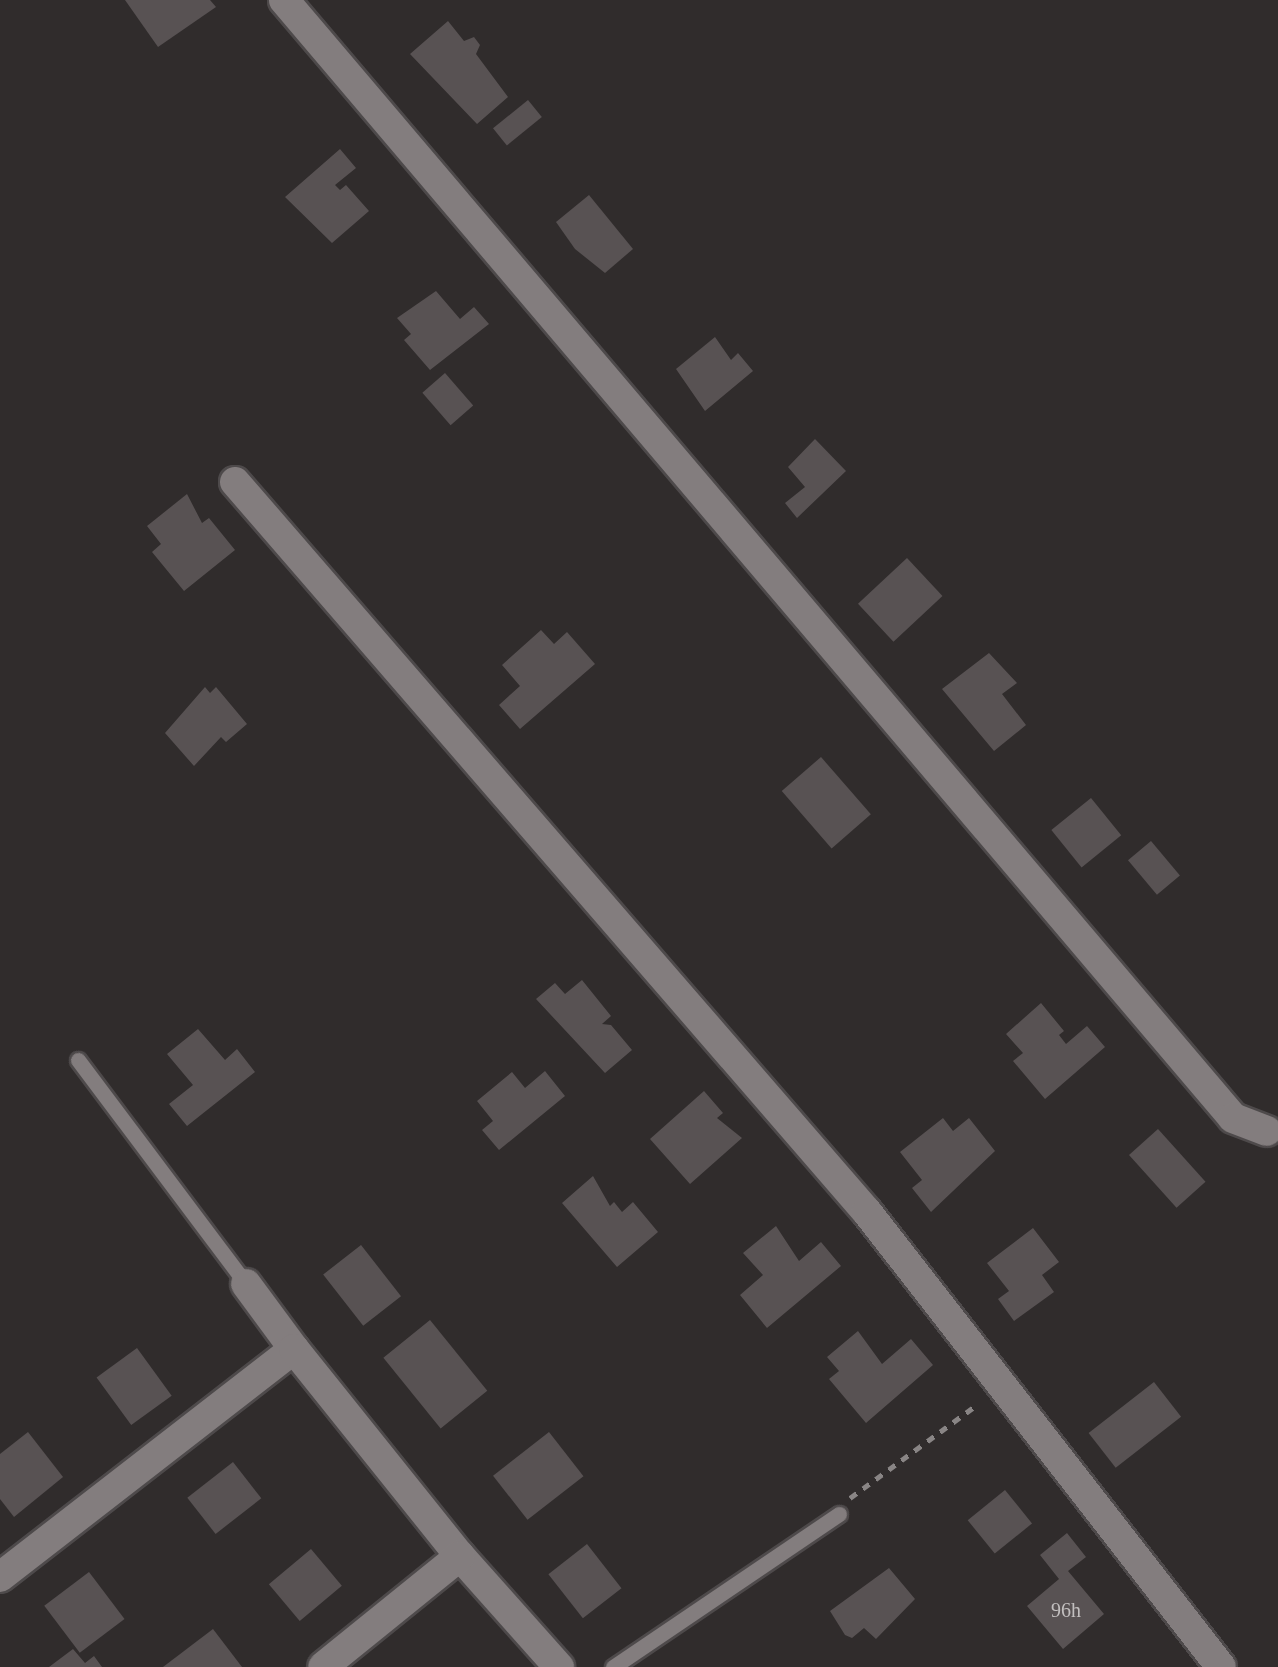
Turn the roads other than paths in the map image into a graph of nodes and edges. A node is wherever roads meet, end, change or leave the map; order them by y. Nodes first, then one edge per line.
1 (284, 0) edge
2 (236, 482) dead end
3 (78, 1060) dead end
4 (1267, 1131) dead end
5 (246, 1284) joint
6 (294, 1349) junction
7 (839, 1514) road end
8 (460, 1556) junction
9 (0, 1577) edge
10 (323, 1667) edge
11 (559, 1667) edge
12 (613, 1667) edge
13 (1221, 1667) edge

1 - 4 street
2 - 13 street
3 - 5 lane
5 - 6 street
6 - 8 street
6 - 9 street
7 - 12 lane
8 - 10 street
8 - 11 street

